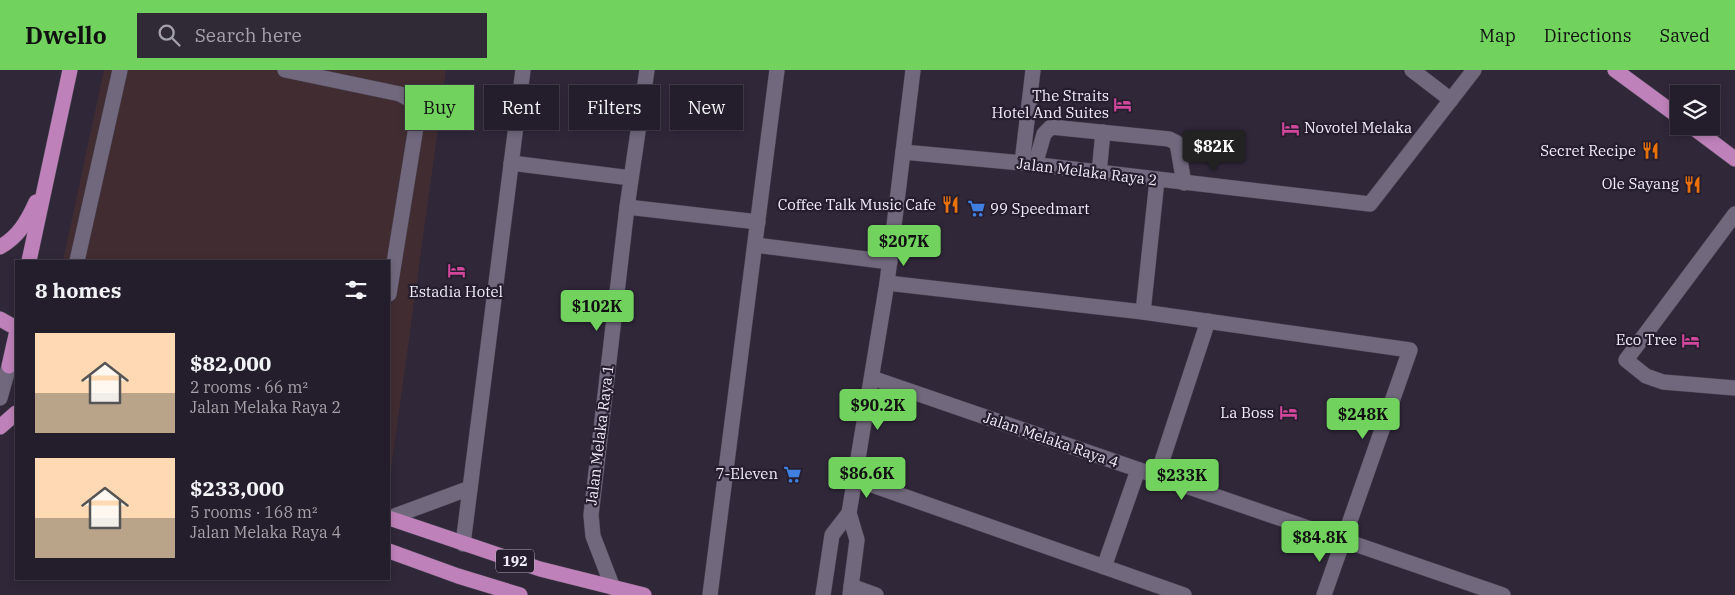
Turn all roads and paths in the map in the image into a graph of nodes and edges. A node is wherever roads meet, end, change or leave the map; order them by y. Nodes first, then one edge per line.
1 (70, 70) edge
2 (120, 70) edge
3 (285, 70) edge
4 (523, 70) edge
5 (647, 70) edge
6 (777, 70) edge
7 (913, 70) edge
8 (1033, 70) edge
9 (1412, 70) edge
10 (1474, 70) edge
11 (1615, 70) edge
12 (1451, 100) junction
13 (1670, 111) edge
14 (1103, 132) junction
15 (1702, 135) edge
16 (903, 152) junction
17 (1735, 160) edge
18 (511, 164) junction
19 (1029, 164) junction
20 (49, 173) junction
21 (1099, 173) junction
22 (631, 178) junction
23 (1157, 180) junction
24 (1184, 183) junction
25 (627, 207) junction
26 (1735, 214) edge
27 (758, 222) junction
28 (755, 244) junction
29 (0, 248) edge
30 (29, 260) edge
31 (77, 260) edge
32 (890, 262) junction
33 (887, 283) junction
34 (390, 288) edge
35 (1143, 312) junction
36 (0, 320) edge
37 (1208, 321) junction
38 (15, 328) edge
39 (15, 339) edge
40 (8, 366) edge
41 (872, 378) junction
42 (1735, 388) edge
43 (0, 398) edge
44 (15, 414) edge
45 (0, 427) edge
46 (1138, 470) junction
47 (1157, 476) junction
48 (855, 479) junction
49 (470, 488) junction
50 (849, 513) junction
51 (390, 518) edge
52 (390, 518) edge
53 (1344, 540) junction
54 (463, 544) junction
55 (390, 551) edge
56 (1104, 567) junction
57 (613, 588) junction
58 (850, 591) edge
59 (520, 595) edge
60 (644, 595) edge
61 (710, 595) edge
62 (823, 595) edge
63 (876, 595) edge
64 (1184, 595) edge
65 (1324, 595) edge
66 (1503, 595) edge

1 - 20 main road
2 - 31 street
3 - 34 street
4 - 18 street
5 - 22 street, Jalan Melaka Raya 1
6 - 27 street
7 - 16 street
8 - 19 street
9 - 12 street
10 - 12 street, Jalan Melaka Raya 2
11 - 13 main road
12 - 24 street, Jalan Melaka Raya 2
14 - 19 street
14 - 21 street
14 - 24 street
15 - 17 main road
16 - 19 street, Jalan Melaka Raya 2
16 - 32 street
18 - 22 street
18 - 49 street
19 - 21 street, Jalan Melaka Raya 2
20 - 29 main road
20 - 30 main road
21 - 23 street, Jalan Melaka Raya 2
22 - 25 street, Jalan Melaka Raya 1
23 - 24 street, Jalan Melaka Raya 2
23 - 35 street
25 - 27 street
25 - 57 street, Jalan Melaka Raya 1
26 - 42 street
27 - 28 street
28 - 32 street
28 - 61 street
32 - 33 street
33 - 35 street
33 - 41 street
35 - 37 street
36 - 38 main road
37 - 47 street
37 - 53 street
39 - 40 main road
40 - 43 street
41 - 46 street, Jalan Melaka Raya 4
41 - 48 street
44 - 45 main road
46 - 47 street, Jalan Melaka Raya 4
46 - 56 street
47 - 53 street, Jalan Melaka Raya 4
48 - 50 street
48 - 56 street
49 - 51 street
49 - 54 street
50 - 58 street
50 - 62 street
52 - 54 main road, 192
53 - 65 street
53 - 66 street, Jalan Melaka Raya 4
54 - 57 main road, 192
55 - 59 main road, 192
56 - 64 street
57 - 60 main road, 192
58 - 63 street

